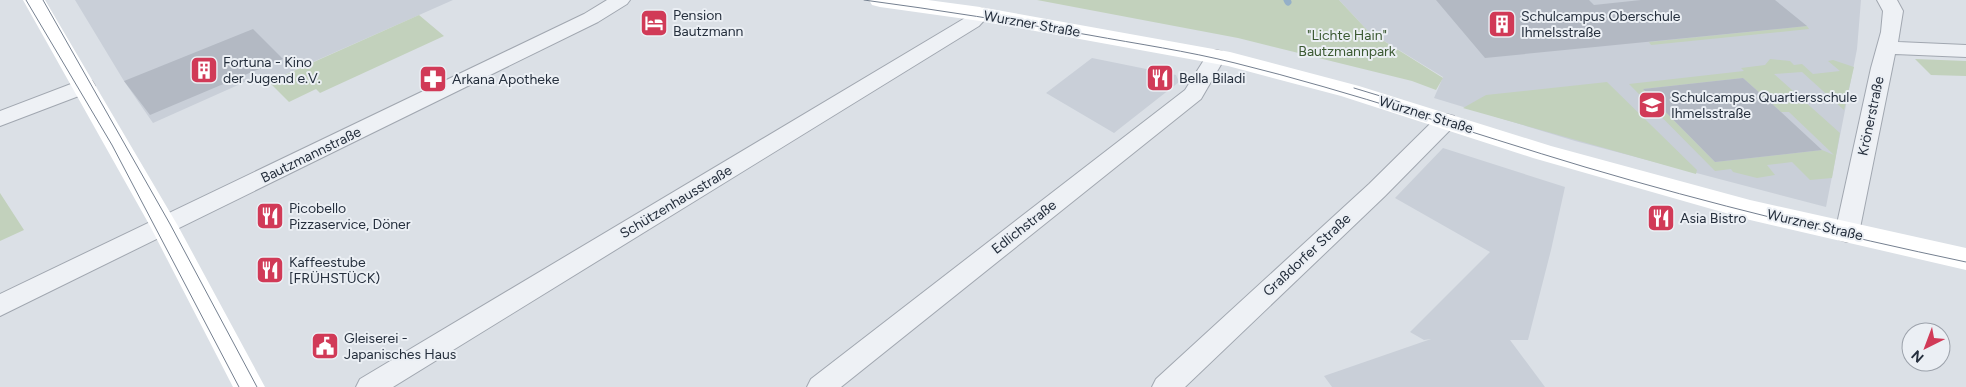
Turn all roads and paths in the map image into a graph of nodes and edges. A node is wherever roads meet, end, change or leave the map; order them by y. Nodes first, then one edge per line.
1 (34, 0) edge
2 (620, 0) edge
3 (880, 0) edge
4 (1888, 0) edge
5 (980, 14) junction
6 (1886, 47) junction
7 (1966, 51) edge
8 (1216, 56) junction
9 (84, 86) junction
10 (0, 119) edge
11 (1446, 121) junction
12 (164, 226) junction
13 (1847, 233) junction
14 (1966, 259) edge
15 (0, 306) edge
16 (249, 387) edge
17 (370, 387) edge
18 (821, 387) edge
19 (1166, 387) edge

1 - 9 main road
2 - 12 street, Bautzmannstraße
3 - 5 main road, Wurzner Straße
4 - 6 street, Krönerstraße
5 - 8 main road, Wurzner Straße
5 - 17 street, Schützenhausstraße
6 - 7 street
6 - 13 street, Krönerstraße
8 - 11 main road, Wurzner Straße
8 - 18 street, Edlichstraße
9 - 10 street
9 - 12 main road
11 - 13 main road, Wurzner Straße
11 - 19 street, Graßdorfer Straße
12 - 15 street, Bautzmannstraße
12 - 16 main road
13 - 14 main road, Wurzner Straße

